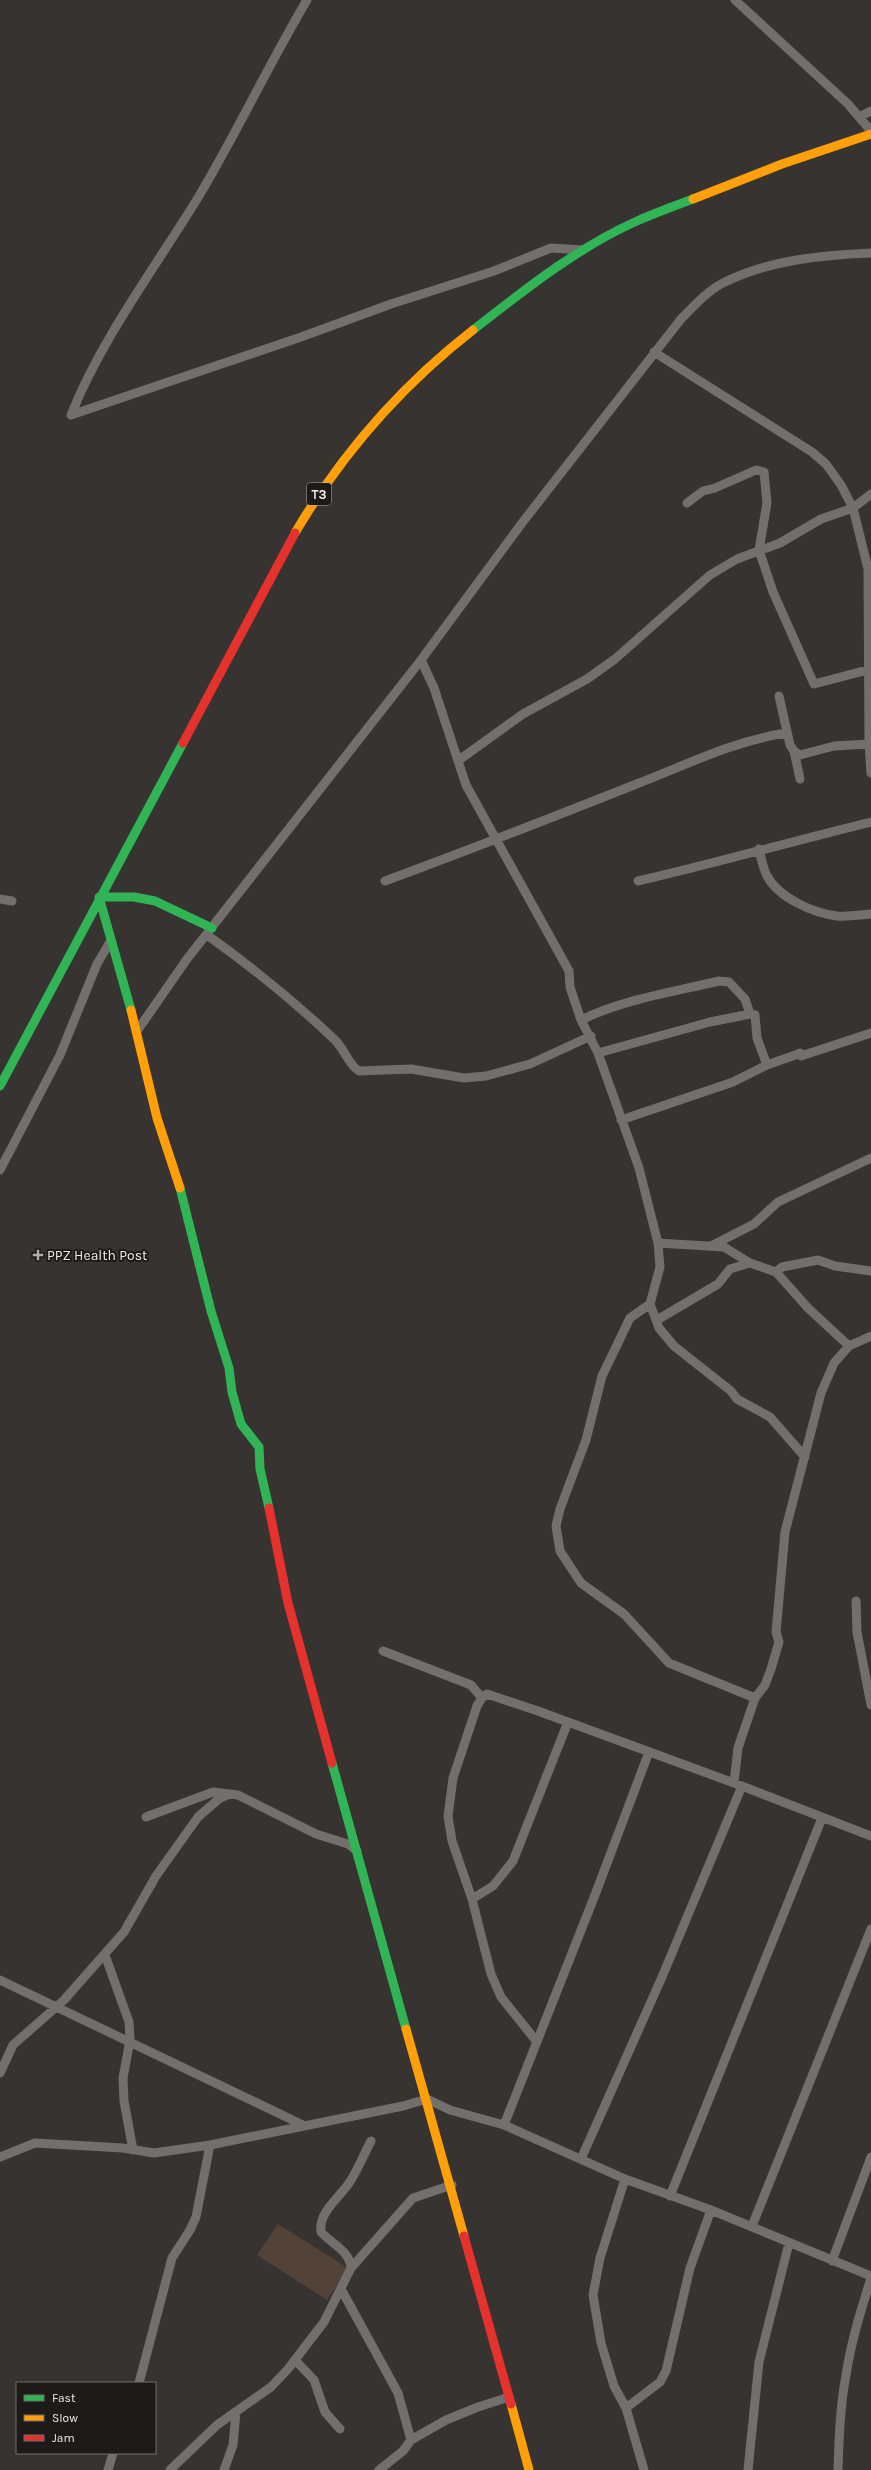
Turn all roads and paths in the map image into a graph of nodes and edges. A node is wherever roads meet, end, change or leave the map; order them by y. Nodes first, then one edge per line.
1 (307, 0) edge
2 (735, 0) edge
3 (871, 111) edge
4 (858, 116) junction
5 (871, 133) edge
6 (586, 250) junction
7 (871, 252) edge
8 (654, 352) junction
9 (871, 494) edge
10 (687, 503) dead end
11 (853, 508) junction
12 (759, 550) junction
13 (870, 585) edge
14 (421, 660) junction
15 (870, 669) edge
16 (779, 696) dead end
17 (786, 733) junction
18 (869, 744) junction
19 (794, 751) junction
20 (870, 757) edge
21 (459, 760) junction
22 (871, 773) edge
23 (800, 779) dead end
24 (871, 822) edge
25 (498, 840) junction
26 (759, 849) junction
27 (638, 880) dead end
28 (385, 881) dead end
29 (99, 897) junction
30 (0, 899) edge
31 (12, 901) dead end
32 (871, 914) edge
33 (209, 931) junction
34 (110, 942) junction
35 (750, 1014) junction
36 (581, 1020) junction
37 (137, 1031) junction
38 (871, 1033) edge
39 (591, 1036) junction
40 (598, 1053) junction
41 (767, 1066) junction
42 (0, 1086) edge
43 (621, 1120) junction
44 (871, 1158) edge
45 (0, 1170) edge
46 (658, 1244) junction
47 (713, 1245) junction
48 (750, 1262) junction
49 (871, 1271) edge
50 (776, 1272) junction
51 (650, 1304) junction
52 (657, 1320) junction
53 (871, 1336) edge
54 (849, 1346) junction
55 (805, 1457) junction
56 (856, 1601) dead end
57 (382, 1651) dead end
58 (482, 1698) junction
59 (755, 1698) junction
60 (871, 1705) edge
61 (568, 1722) junction
62 (649, 1752) junction
63 (738, 1784) junction
64 (230, 1794) junction
65 (146, 1817) dead end
66 (822, 1818) junction
67 (871, 1836) edge
68 (357, 1851) junction
69 (472, 1900) junction
70 (871, 1929) edge
71 (105, 1955) junction
72 (0, 1980) edge
73 (57, 2007) junction
74 (129, 2042) junction
75 (537, 2042) junction
76 (0, 2073) edge
77 (427, 2099) junction
78 (303, 2125) junction
79 (504, 2125) junction
80 (371, 2140) dead end
81 (210, 2145) junction
82 (133, 2150) junction
83 (0, 2157) edge
84 (871, 2157) edge
85 (581, 2158) junction
86 (625, 2179) junction
87 (452, 2185) junction
88 (670, 2196) junction
89 (711, 2210) junction
90 (752, 2226) junction
91 (789, 2243) junction
92 (832, 2261) junction
93 (351, 2268) junction
94 (871, 2277) edge
95 (341, 2289) junction
96 (295, 2360) junction
97 (139, 2382) edge
98 (509, 2398) junction
99 (626, 2408) junction
100 (236, 2412) junction
101 (340, 2429) dead end
102 (411, 2440) junction
103 (113, 2454) edge
104 (108, 2470) edge
105 (170, 2470) edge
106 (224, 2470) edge
107 (379, 2470) edge
108 (529, 2470) edge
109 (644, 2470) edge
110 (748, 2470) edge
111 (838, 2470) edge

1 - 6 street
2 - 4 street
3 - 4 street
4 - 5 street
5 - 6 main road, T3
6 - 29 main road, T3
7 - 8 street
8 - 11 street
8 - 14 street
9 - 11 street
10 - 12 street
11 - 12 street
11 - 13 street
12 - 15 street
12 - 21 street
13 - 15 street
14 - 21 street
14 - 33 street
15 - 18 street
16 - 17 street
17 - 19 street
17 - 25 street
18 - 19 street
18 - 20 street
19 - 23 street
20 - 22 street
21 - 25 street
24 - 26 street
25 - 28 street
25 - 36 street
26 - 27 street
26 - 32 street
29 - 33 main road
29 - 34 main road
29 - 42 main road, T3
30 - 31 street
33 - 37 street
33 - 39 street
34 - 37 main road
34 - 45 street
35 - 36 street
35 - 40 street
35 - 41 street
36 - 39 street
37 - 68 main road
38 - 41 street
39 - 40 street
40 - 43 street
41 - 43 street
43 - 46 street
44 - 47 street
46 - 47 street
46 - 51 street
47 - 48 street
48 - 50 street
48 - 52 street
49 - 50 street
50 - 54 street
51 - 52 street
51 - 59 street
52 - 55 street
53 - 54 street
54 - 55 street
55 - 59 street
56 - 60 street
57 - 58 street
58 - 61 street
58 - 69 street
59 - 63 street
61 - 62 street
61 - 69 street
62 - 63 street
62 - 75 street
63 - 66 street
63 - 85 street
64 - 65 street
64 - 68 street
64 - 71 street
66 - 67 street
66 - 88 street
68 - 77 main road
69 - 75 street
70 - 90 street
71 - 73 street
71 - 74 street
72 - 73 street
73 - 74 street
73 - 76 street
74 - 78 street
74 - 82 street
75 - 79 street
77 - 78 street
77 - 79 street
77 - 87 main road
78 - 81 street
79 - 85 street
80 - 93 street
81 - 82 street
81 - 97 street
82 - 83 street
84 - 92 street
85 - 86 street
86 - 88 street
86 - 99 street
87 - 93 street
87 - 98 main road
88 - 89 street
89 - 90 street
89 - 99 street
90 - 91 street
91 - 92 street
91 - 110 street
92 - 94 street
93 - 95 street
94 - 111 street
95 - 96 street
95 - 102 street
96 - 100 street
96 - 101 street
98 - 102 street
98 - 108 main road
99 - 109 street
100 - 105 street
100 - 106 street
102 - 107 street
103 - 104 street

